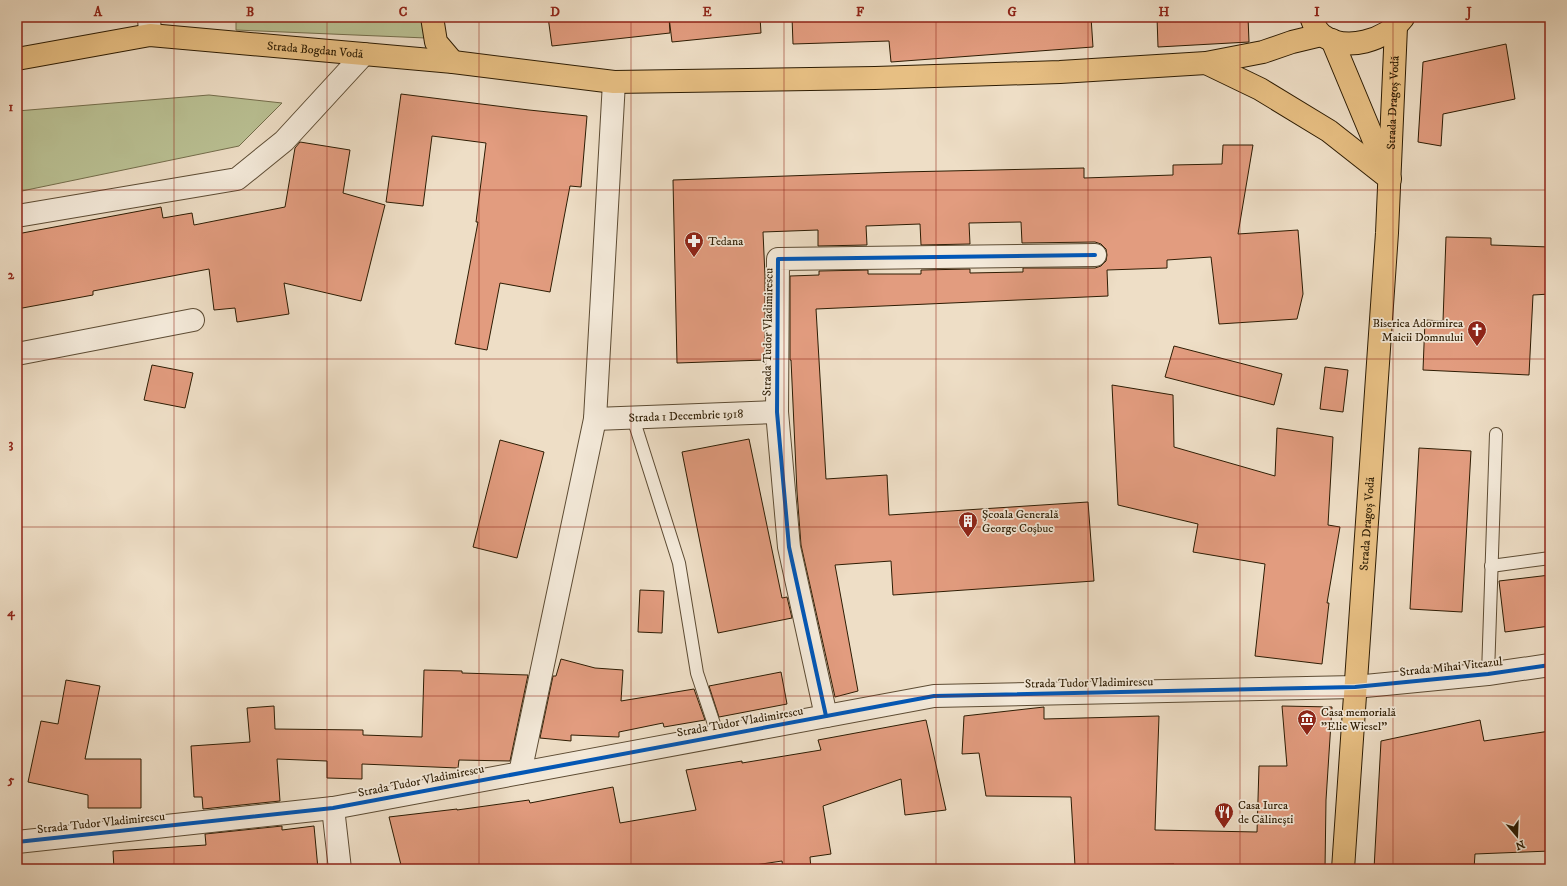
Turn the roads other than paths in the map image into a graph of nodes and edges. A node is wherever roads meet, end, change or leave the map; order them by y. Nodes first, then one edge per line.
1 (432, 17) edge
2 (1400, 22) edge
3 (150, 26) edge
4 (1321, 31) edge
5 (364, 54) junction
6 (17, 59) edge
7 (453, 62) junction
8 (1206, 63) junction
9 (614, 82) junction
10 (1390, 179) junction
11 (17, 216) edge
12 (1095, 255) dead end
13 (193, 320) dead end
14 (17, 354) edge
15 (777, 412) junction
16 (633, 418) junction
17 (595, 419) junction
18 (1496, 434) dead end
19 (1550, 558) edge
20 (1491, 566) junction
21 (1550, 665) edge
22 (1488, 674) junction
23 (1355, 687) junction
24 (826, 716) junction
25 (718, 736) junction
26 (520, 773) junction
27 (333, 808) junction
28 (17, 842) edge
29 (340, 869) edge
30 (1343, 869) edge

1 - 7 main road
2 - 4 main road
2 - 10 main road, Strada Dragoș Vodă
3 - 5 main road, Strada Bogdan Vodă
3 - 6 main road, Strada Bogdan Vodă
4 - 8 main road, Strada Bogdan Vodă
4 - 10 main road, Strada Dragoș Vodă
5 - 7 main road, Strada Bogdan Vodă
5 - 11 street
7 - 9 main road, Strada Bogdan Vodă
8 - 9 main road, Strada Bogdan Vodă
8 - 10 main road
9 - 17 street
10 - 23 main road, Strada Dragoș Vodă
12 - 15 street, Strada Tudor Vladimirescu
13 - 14 street
15 - 16 street, Strada 1 Decembrie 1918
15 - 24 street, Strada Tudor Vladimirescu
16 - 17 street, Strada 1 Decembrie 1918
16 - 25 lane
17 - 26 street
18 - 20 lane
19 - 20 lane
20 - 22 lane
21 - 22 street, Strada Mihai Viteazul
22 - 23 street, Strada Mihai Viteazul
23 - 24 street, Strada Tudor Vladimirescu
23 - 30 main road, Strada Dragoș Vodă
24 - 25 street, Strada Tudor Vladimirescu
25 - 26 street, Strada Tudor Vladimirescu
26 - 27 street, Strada Tudor Vladimirescu
27 - 28 street, Strada Tudor Vladimirescu
27 - 29 street

